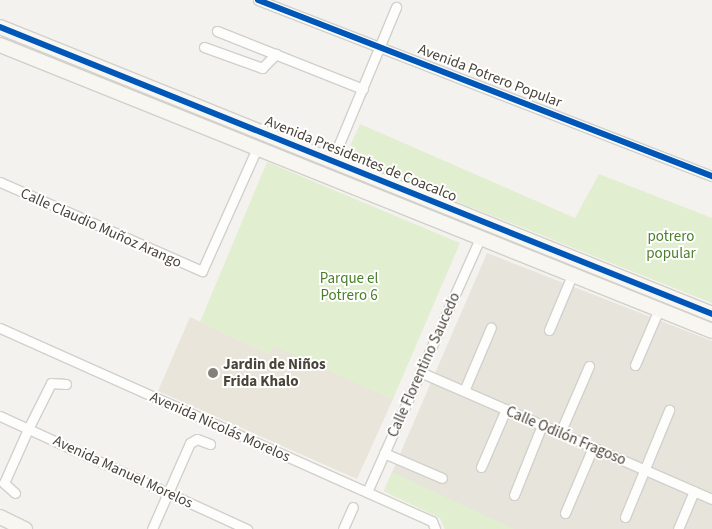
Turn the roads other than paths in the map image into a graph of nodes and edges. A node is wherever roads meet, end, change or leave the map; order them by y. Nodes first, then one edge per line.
1 (258, 0) edge
2 (396, 7) dead end
3 (0, 28) edge
4 (217, 31) dead end
5 (0, 45) edge
6 (204, 47) dead end
7 (380, 47) junction
8 (276, 54) junction
9 (363, 89) junction
10 (257, 148) junction
11 (332, 161) junction
12 (712, 176) edge
13 (0, 182) edge
14 (386, 183) junction
15 (380, 198) junction
16 (480, 238) junction
17 (608, 272) junction
18 (572, 275) junction
19 (602, 287) junction
20 (659, 309) junction
21 (712, 314) edge
22 (491, 327) dead end
23 (0, 328) edge
24 (549, 330) dead end
25 (712, 331) edge
26 (635, 365) dead end
27 (589, 366) dead end
28 (420, 372) junction
29 (66, 384) dead end
30 (464, 391) junction
31 (506, 409) junction
32 (669, 410) dead end
33 (0, 416) edge
34 (542, 425) junction
35 (28, 429) junction
36 (560, 433) junction
37 (210, 444) dead end
38 (593, 447) junction
39 (384, 453) junction
40 (481, 466) dead end
41 (644, 470) junction
42 (442, 478) dead end
43 (694, 491) junction
44 (367, 492) junction
45 (15, 493) dead end
46 (168, 493) junction
47 (514, 495) dead end
48 (712, 499) edge
49 (353, 507) dead end
50 (565, 513) dead end
51 (0, 516) edge
52 (625, 517) dead end
53 (25, 529) edge
54 (152, 529) edge
55 (247, 529) edge
56 (343, 529) edge
57 (435, 529) edge
58 (678, 529) edge

1 - 7 street, Avenida Potrero Popular
2 - 7 street
3 - 11 street, Avenida Presidentes de Coacalco
4 - 8 street
5 - 10 street, Avenida Presidentes de Coacalco
6 - 8 street
7 - 9 street
7 - 12 street, Avenida Potrero Popular
8 - 9 street
9 - 11 street
10 - 13 street, Calle Claudio Muñoz Arango
10 - 15 street, Avenida Presidentes de Coacalco
11 - 14 street, Avenida Presidentes de Coacalco
14 - 15 street
14 - 17 street, Avenida Presidentes de Coacalco
15 - 16 street, Avenida Presidentes de Coacalco
16 - 18 street, Avenida Presidentes de Coacalco
16 - 28 street, Calle Florentino Saucedo
17 - 19 street
17 - 21 street, Avenida Presidentes de Coacalco
18 - 19 street, Avenida Presidentes de Coacalco
18 - 24 street
19 - 20 street, Avenida Presidentes de Coacalco
20 - 25 street, Avenida Presidentes de Coacalco
20 - 26 street
22 - 30 street
23 - 44 street, Avenida Nicolás Morelos
27 - 36 street
28 - 30 street, Calle Odilón Fragoso
28 - 39 street, Calle Florentino Saucedo
29 - 35 street
30 - 31 street, Calle Odilón Fragoso
31 - 34 street, Calle Odilón Fragoso
31 - 40 street
32 - 41 street
33 - 35 street, Avenida Manuel Morelos
34 - 36 street, Calle Odilón Fragoso
34 - 47 street
35 - 45 street
35 - 46 street, Avenida Manuel Morelos
36 - 38 street, Calle Odilón Fragoso
37 - 46 street
38 - 41 street, Calle Odilón Fragoso
38 - 50 street
39 - 42 street
39 - 44 street, Calle Florentino Saucedo
41 - 43 street, Calle Odilón Fragoso
41 - 52 street
43 - 48 street, Calle Odilón Fragoso
43 - 58 street
44 - 57 street, Avenida Nicolás Morelos
46 - 54 street
46 - 55 street, Avenida Manuel Morelos
49 - 56 street
51 - 53 street

